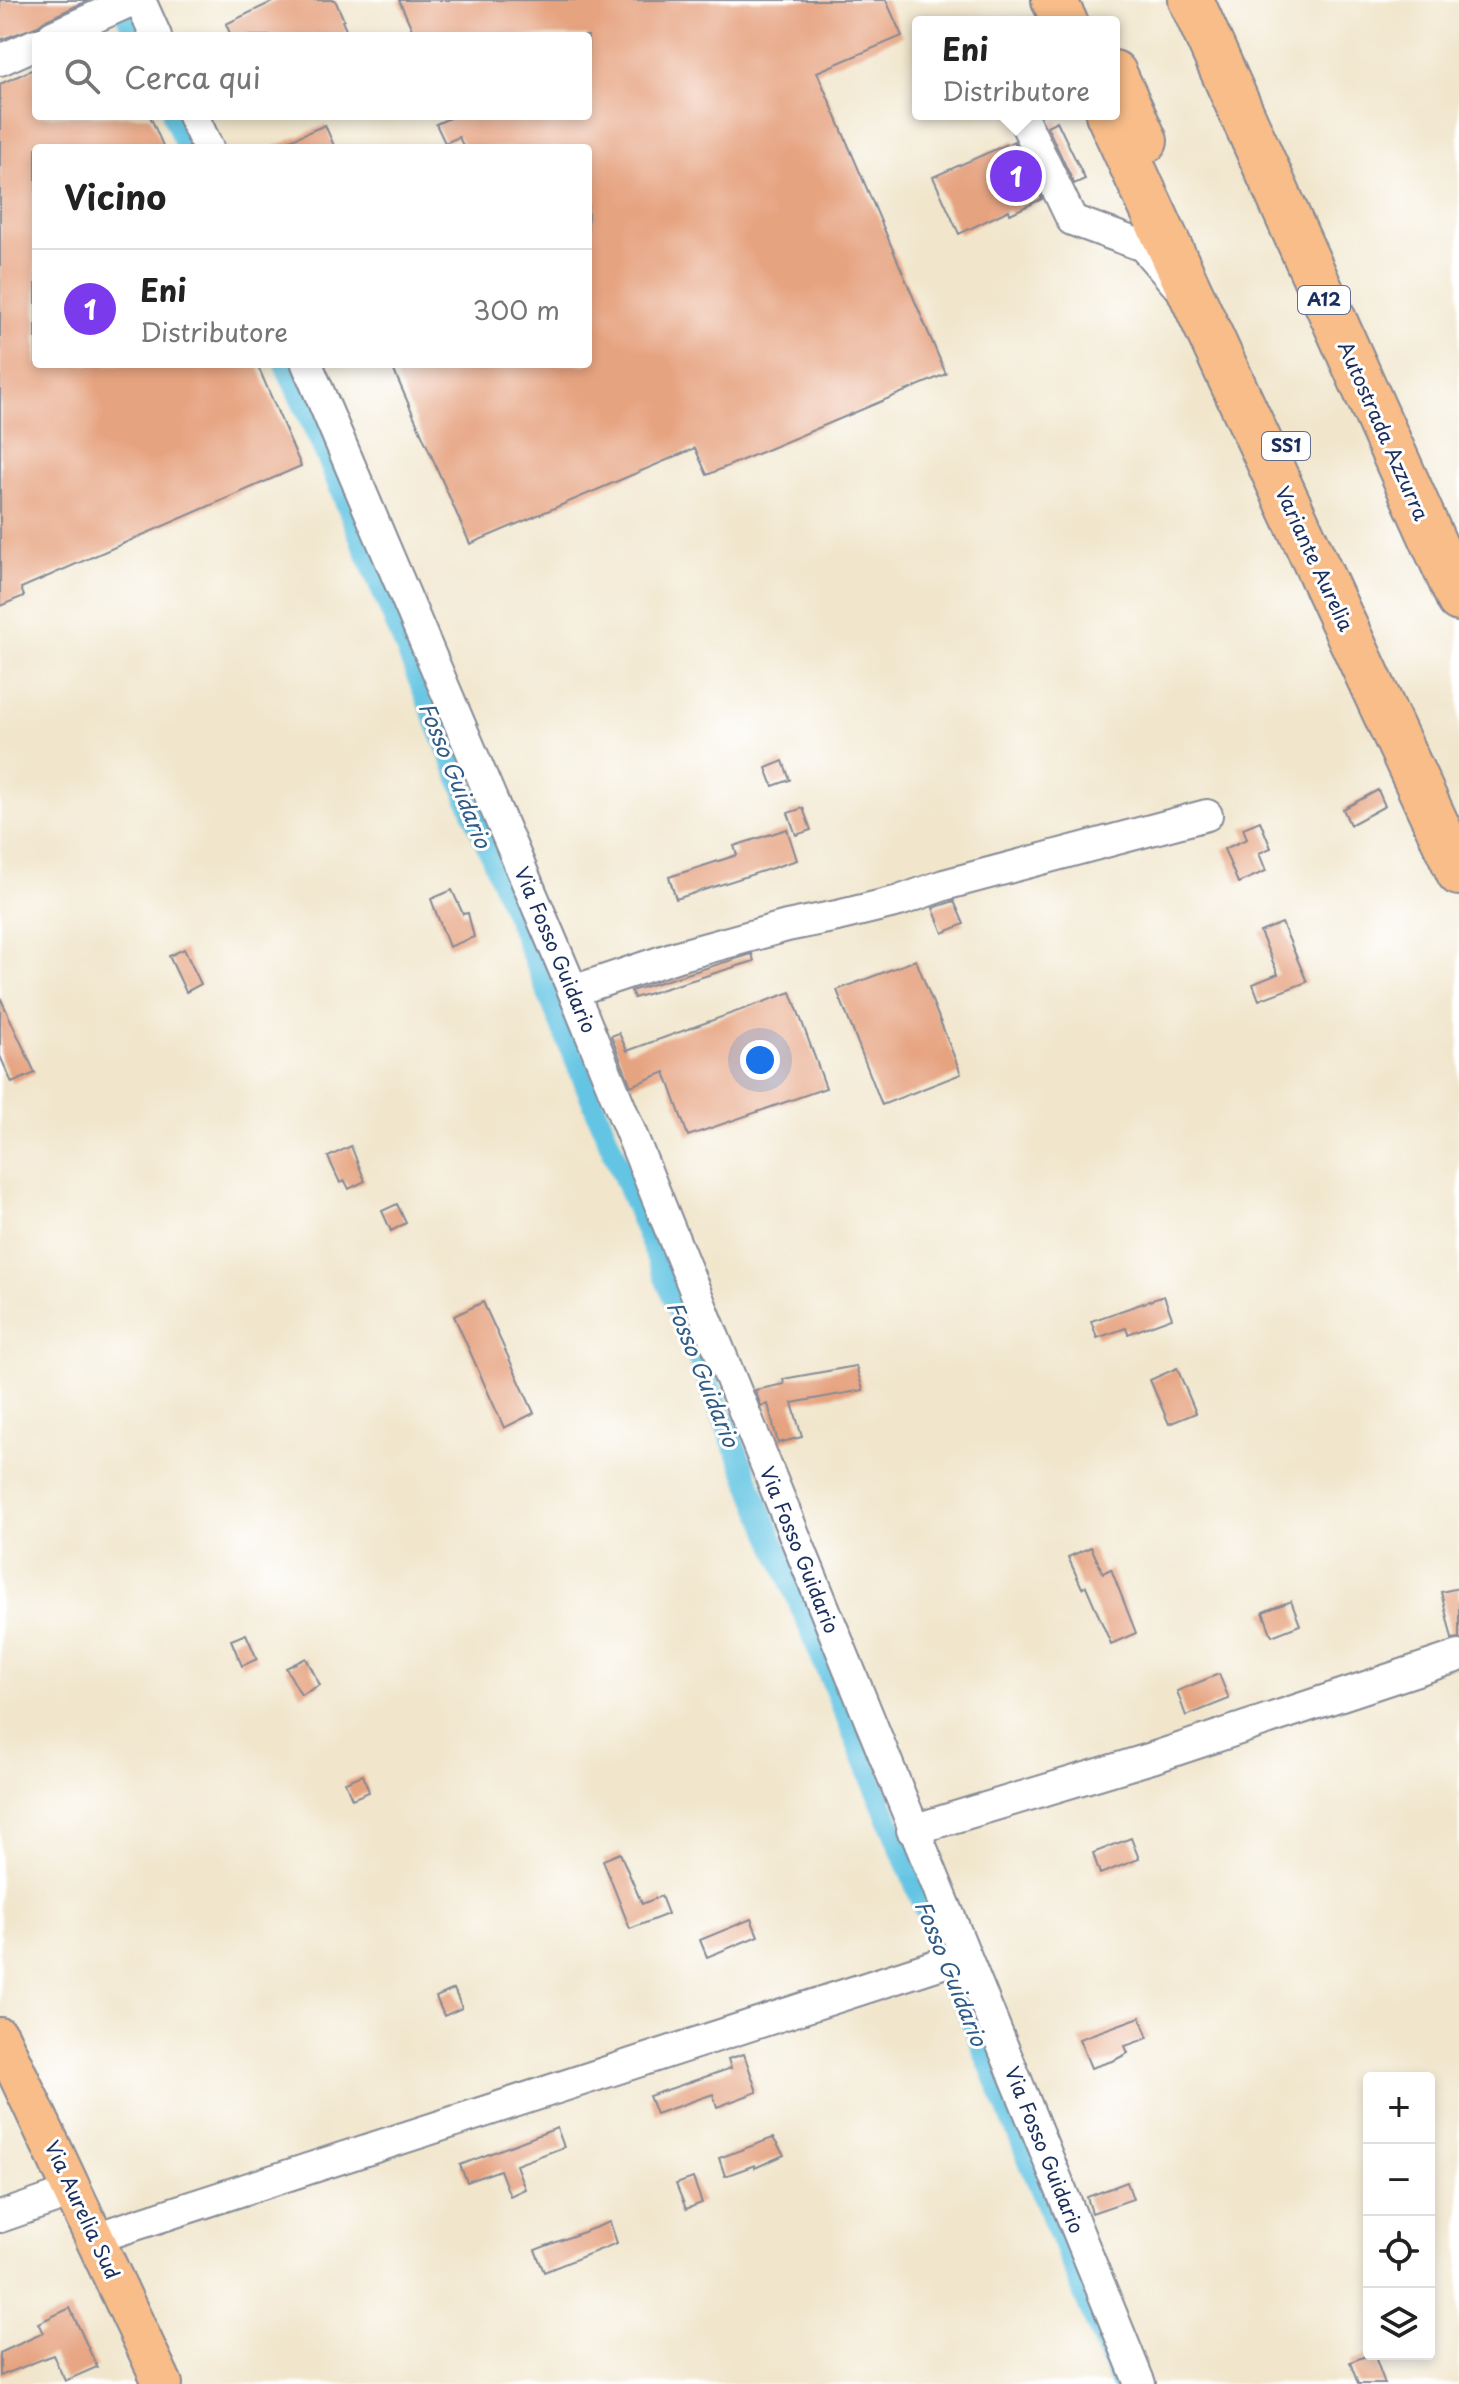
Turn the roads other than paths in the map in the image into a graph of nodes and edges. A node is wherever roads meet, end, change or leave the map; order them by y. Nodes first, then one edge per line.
1 (1191, 0) edge
2 (1223, 0) edge
3 (130, 2) edge
4 (62, 32) edge
5 (153, 32) edge
6 (32, 46) edge
7 (0, 60) edge
8 (1120, 86) edge
9 (195, 120) edge
10 (1024, 120) edge
11 (1111, 120) edge
12 (206, 144) edge
13 (1196, 306) junction
14 (309, 368) edge
15 (1459, 531) edge
16 (1459, 599) edge
17 (1207, 815) dead end
18 (1459, 818) edge
19 (1459, 873) edge
20 (573, 991) junction
21 (1459, 1656) edge
22 (912, 1830) junction
23 (954, 1960) junction
24 (0, 2037) edge
25 (72, 2192) junction
26 (0, 2217) edge
27 (95, 2238) junction
28 (163, 2384) edge
29 (1140, 2384) edge

1 - 16 highway, Autostrada Azzurra / A12
2 - 15 highway, Autostrada Azzurra / A12
3 - 4 street
3 - 5 street
6 - 7 street
8 - 18 highway, Variante Aurelia / SS1
9 - 12 street
10 - 13 street
11 - 13 highway, Variante Aurelia / SS1
13 - 19 highway, Variante Aurelia / SS1
14 - 20 street, Via Fosso Guidario
17 - 20 street
20 - 22 street, Via Fosso Guidario
21 - 22 street
22 - 23 street, Via Fosso Guidario
23 - 27 street
23 - 29 street, Via Fosso Guidario
24 - 25 main road, Via Aurelia Sud
25 - 26 street
25 - 27 main road, Via Aurelia Sud
27 - 28 main road, Via Aurelia Sud

